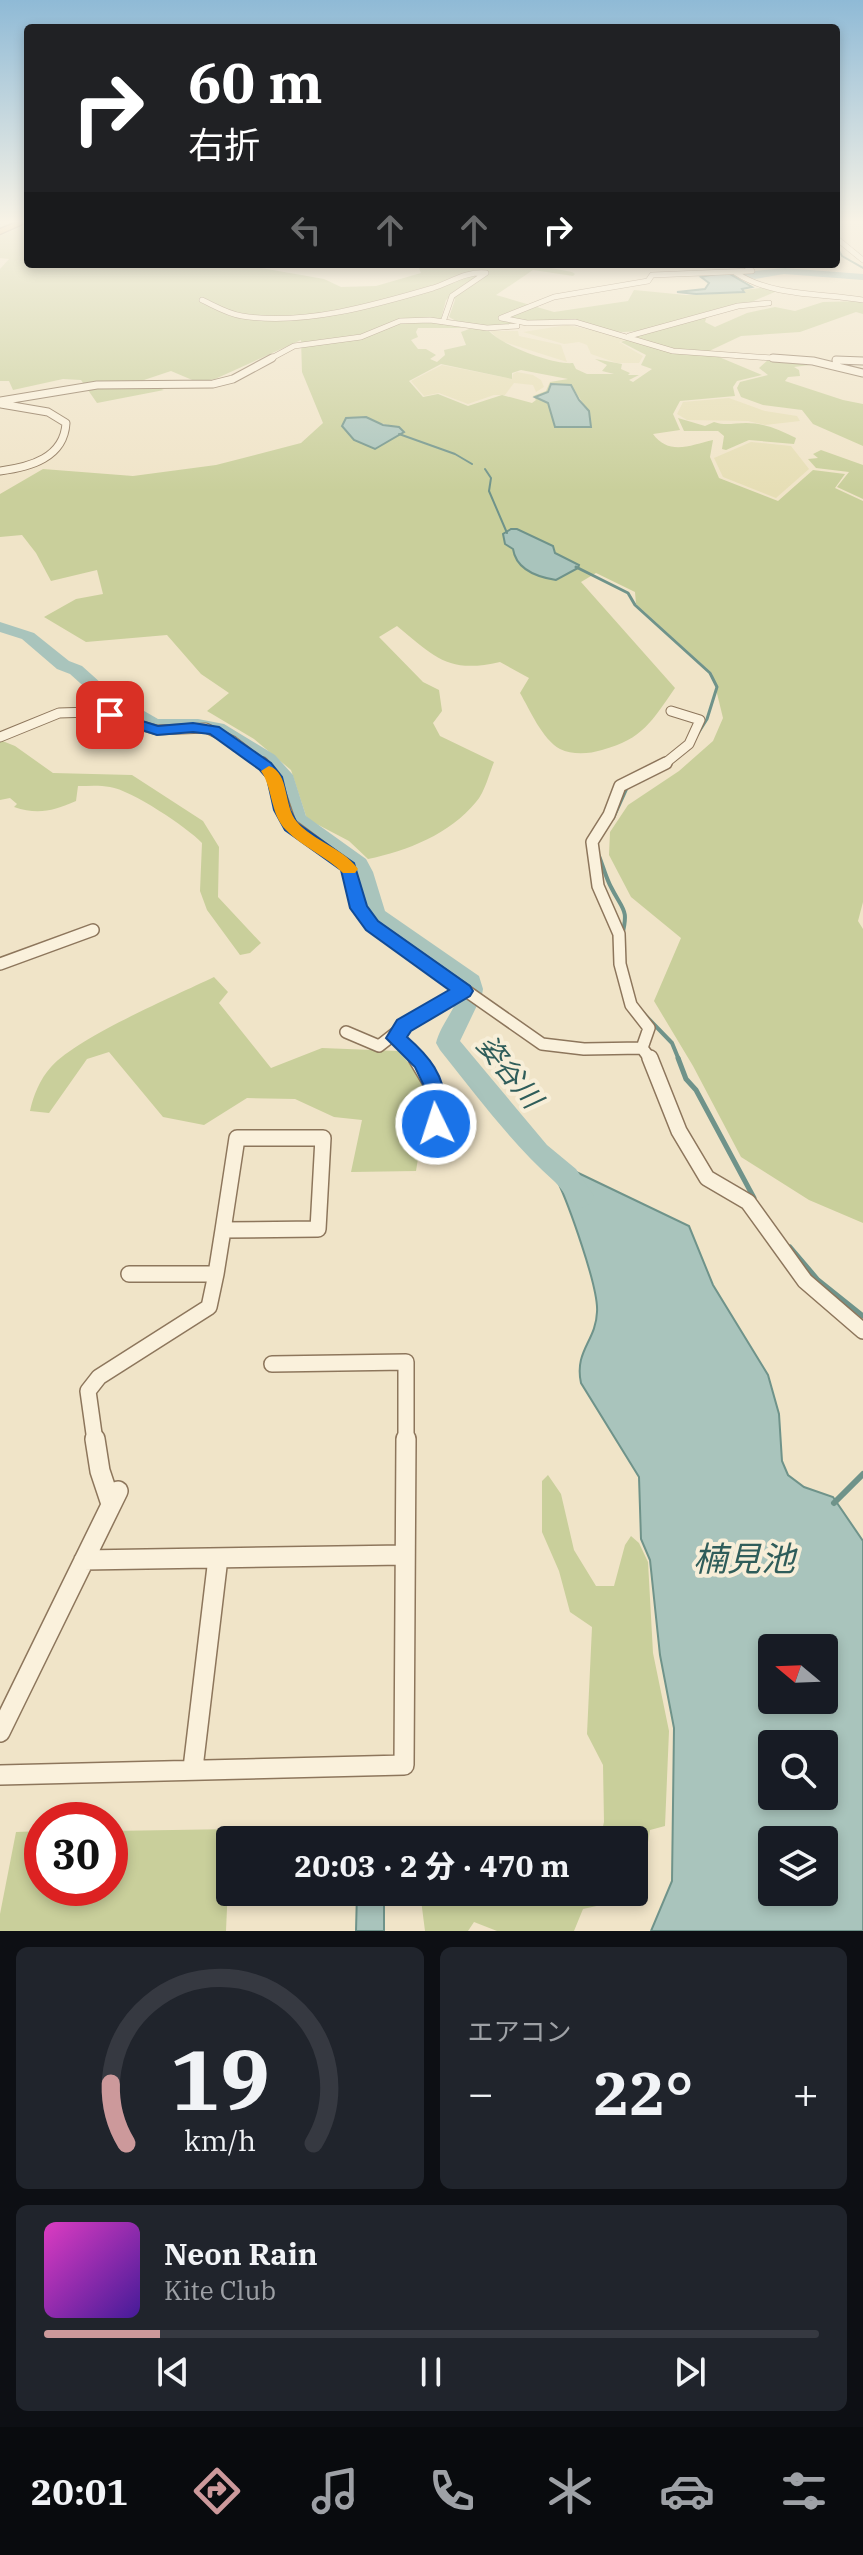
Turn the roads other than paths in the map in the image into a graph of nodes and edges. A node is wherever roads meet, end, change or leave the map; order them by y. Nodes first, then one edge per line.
1 (230, 312) edge
2 (314, 312) edge
3 (446, 312) edge
4 (514, 312) edge
5 (716, 312) edge
6 (443, 322) junction
7 (578, 324) junction
8 (629, 336) junction
9 (813, 361) junction
10 (863, 361) edge
11 (863, 373) edge
12 (0, 402) edge
13 (0, 471) edge
14 (671, 711) dead end
15 (0, 737) edge
16 (93, 930) dead end
17 (0, 964) edge
18 (465, 992) junction
19 (346, 1032) dead end
20 (396, 1038) junction
21 (642, 1048) junction
22 (436, 1124) dead end
23 (222, 1230) junction
24 (129, 1274) dead end
25 (216, 1274) junction
26 (863, 1331) edge
27 (272, 1364) dead end
28 (404, 1555) junction
29 (218, 1558) junction
30 (84, 1560) junction
31 (0, 1732) edge
32 (193, 1768) junction
33 (0, 1775) edge

1 - 2 street
3 - 6 street
4 - 7 street
5 - 8 street
6 - 7 street
6 - 12 street
7 - 8 street
8 - 9 street
9 - 10 street
9 - 11 street
12 - 13 street
14 - 21 street
15 - 18 street
16 - 17 street
18 - 20 street
18 - 21 street
19 - 20 street
20 - 22 street
21 - 26 street
23 - 23 street
23 - 25 street
24 - 25 street
25 - 30 street
27 - 28 street
28 - 29 street
28 - 32 street
29 - 30 street
29 - 32 street
30 - 31 street
32 - 33 street

